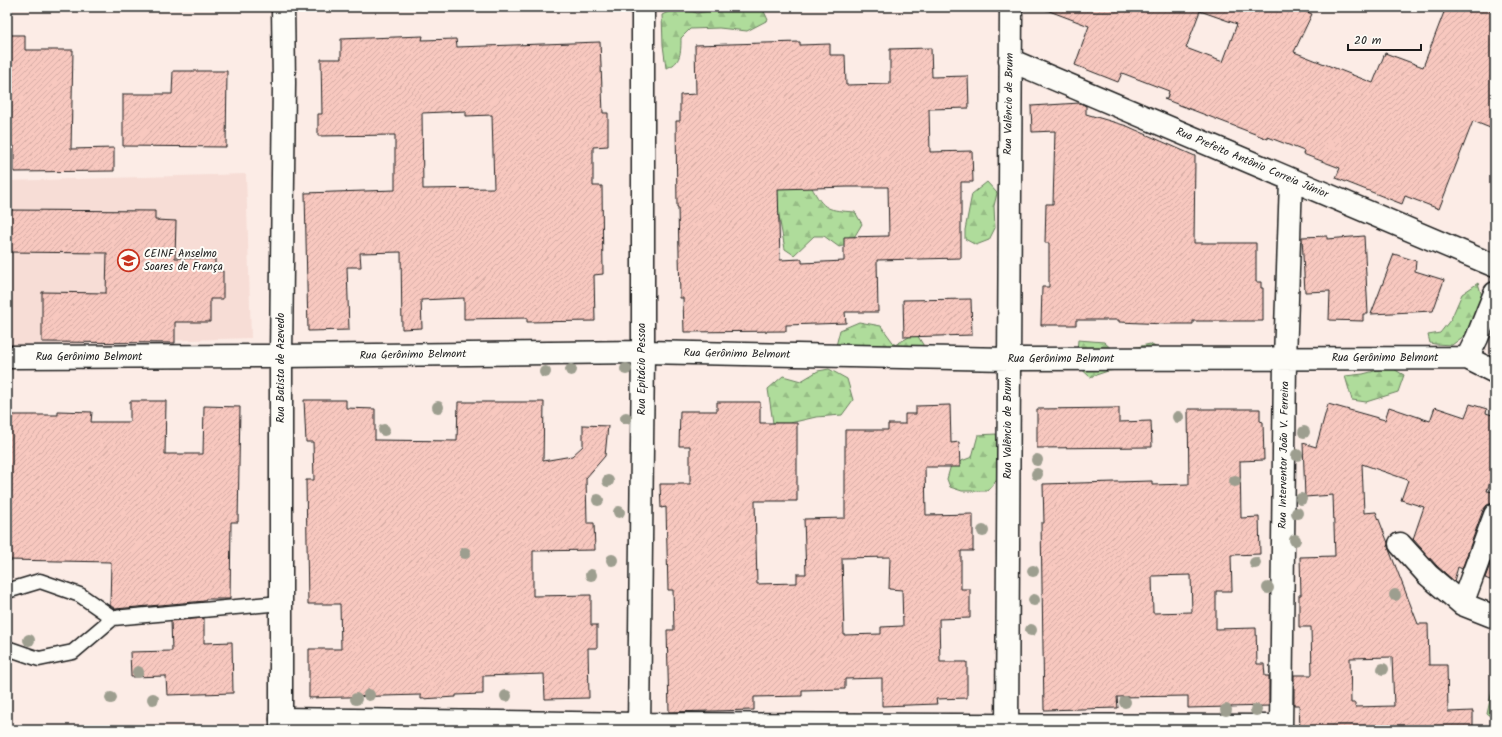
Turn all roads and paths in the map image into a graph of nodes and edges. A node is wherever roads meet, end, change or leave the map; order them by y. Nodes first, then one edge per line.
1 (283, 7) edge
2 (642, 7) edge
3 (1010, 7) edge
4 (1010, 60) junction
5 (1291, 180) junction
6 (1495, 266) edge
7 (1495, 294) edge
8 (643, 352) junction
9 (281, 356) junction
10 (7, 357) edge
11 (1467, 358) junction
12 (1008, 359) junction
13 (1285, 359) junction
14 (1495, 372) edge
15 (1495, 515) edge
16 (1400, 544) dead end
17 (7, 591) edge
18 (281, 603) junction
19 (1462, 604) junction
20 (1495, 617) edge
21 (113, 618) junction
22 (7, 648) edge
23 (281, 724) edge
24 (639, 727) edge
25 (1007, 728) edge
26 (1281, 728) edge

1 - 9 street, Rua Batista de Azevedo
2 - 8 street, Rua Epitácio Pessoa
3 - 4 street, Rua Valêncio de Brum
4 - 5 street, Rua Prefeito Antônio Correia Júnior
4 - 12 street, Rua Valêncio de Brum
5 - 6 street, Rua Prefeito Antônio Correia Júnior
5 - 13 street, Rua Interventor João V. Ferreira
7 - 11 street
8 - 9 street, Rua Gerônimo Belmont
8 - 12 street, Rua Gerônimo Belmont
8 - 24 street, Rua Epitácio Pessoa
9 - 10 street, Rua Gerônimo Belmont
9 - 18 street, Rua Batista de Azevedo
11 - 13 street, Rua Gerônimo Belmont
11 - 14 street
12 - 13 street, Rua Gerônimo Belmont
12 - 25 street, Rua Valêncio de Brum
13 - 26 street, Rua Interventor João V. Ferreira
15 - 19 street
16 - 19 street
17 - 21 lane
18 - 21 lane
18 - 23 street, Rua Batista de Azevedo
19 - 20 street
21 - 22 lane
23 - 24 street
24 - 25 street
25 - 26 street

